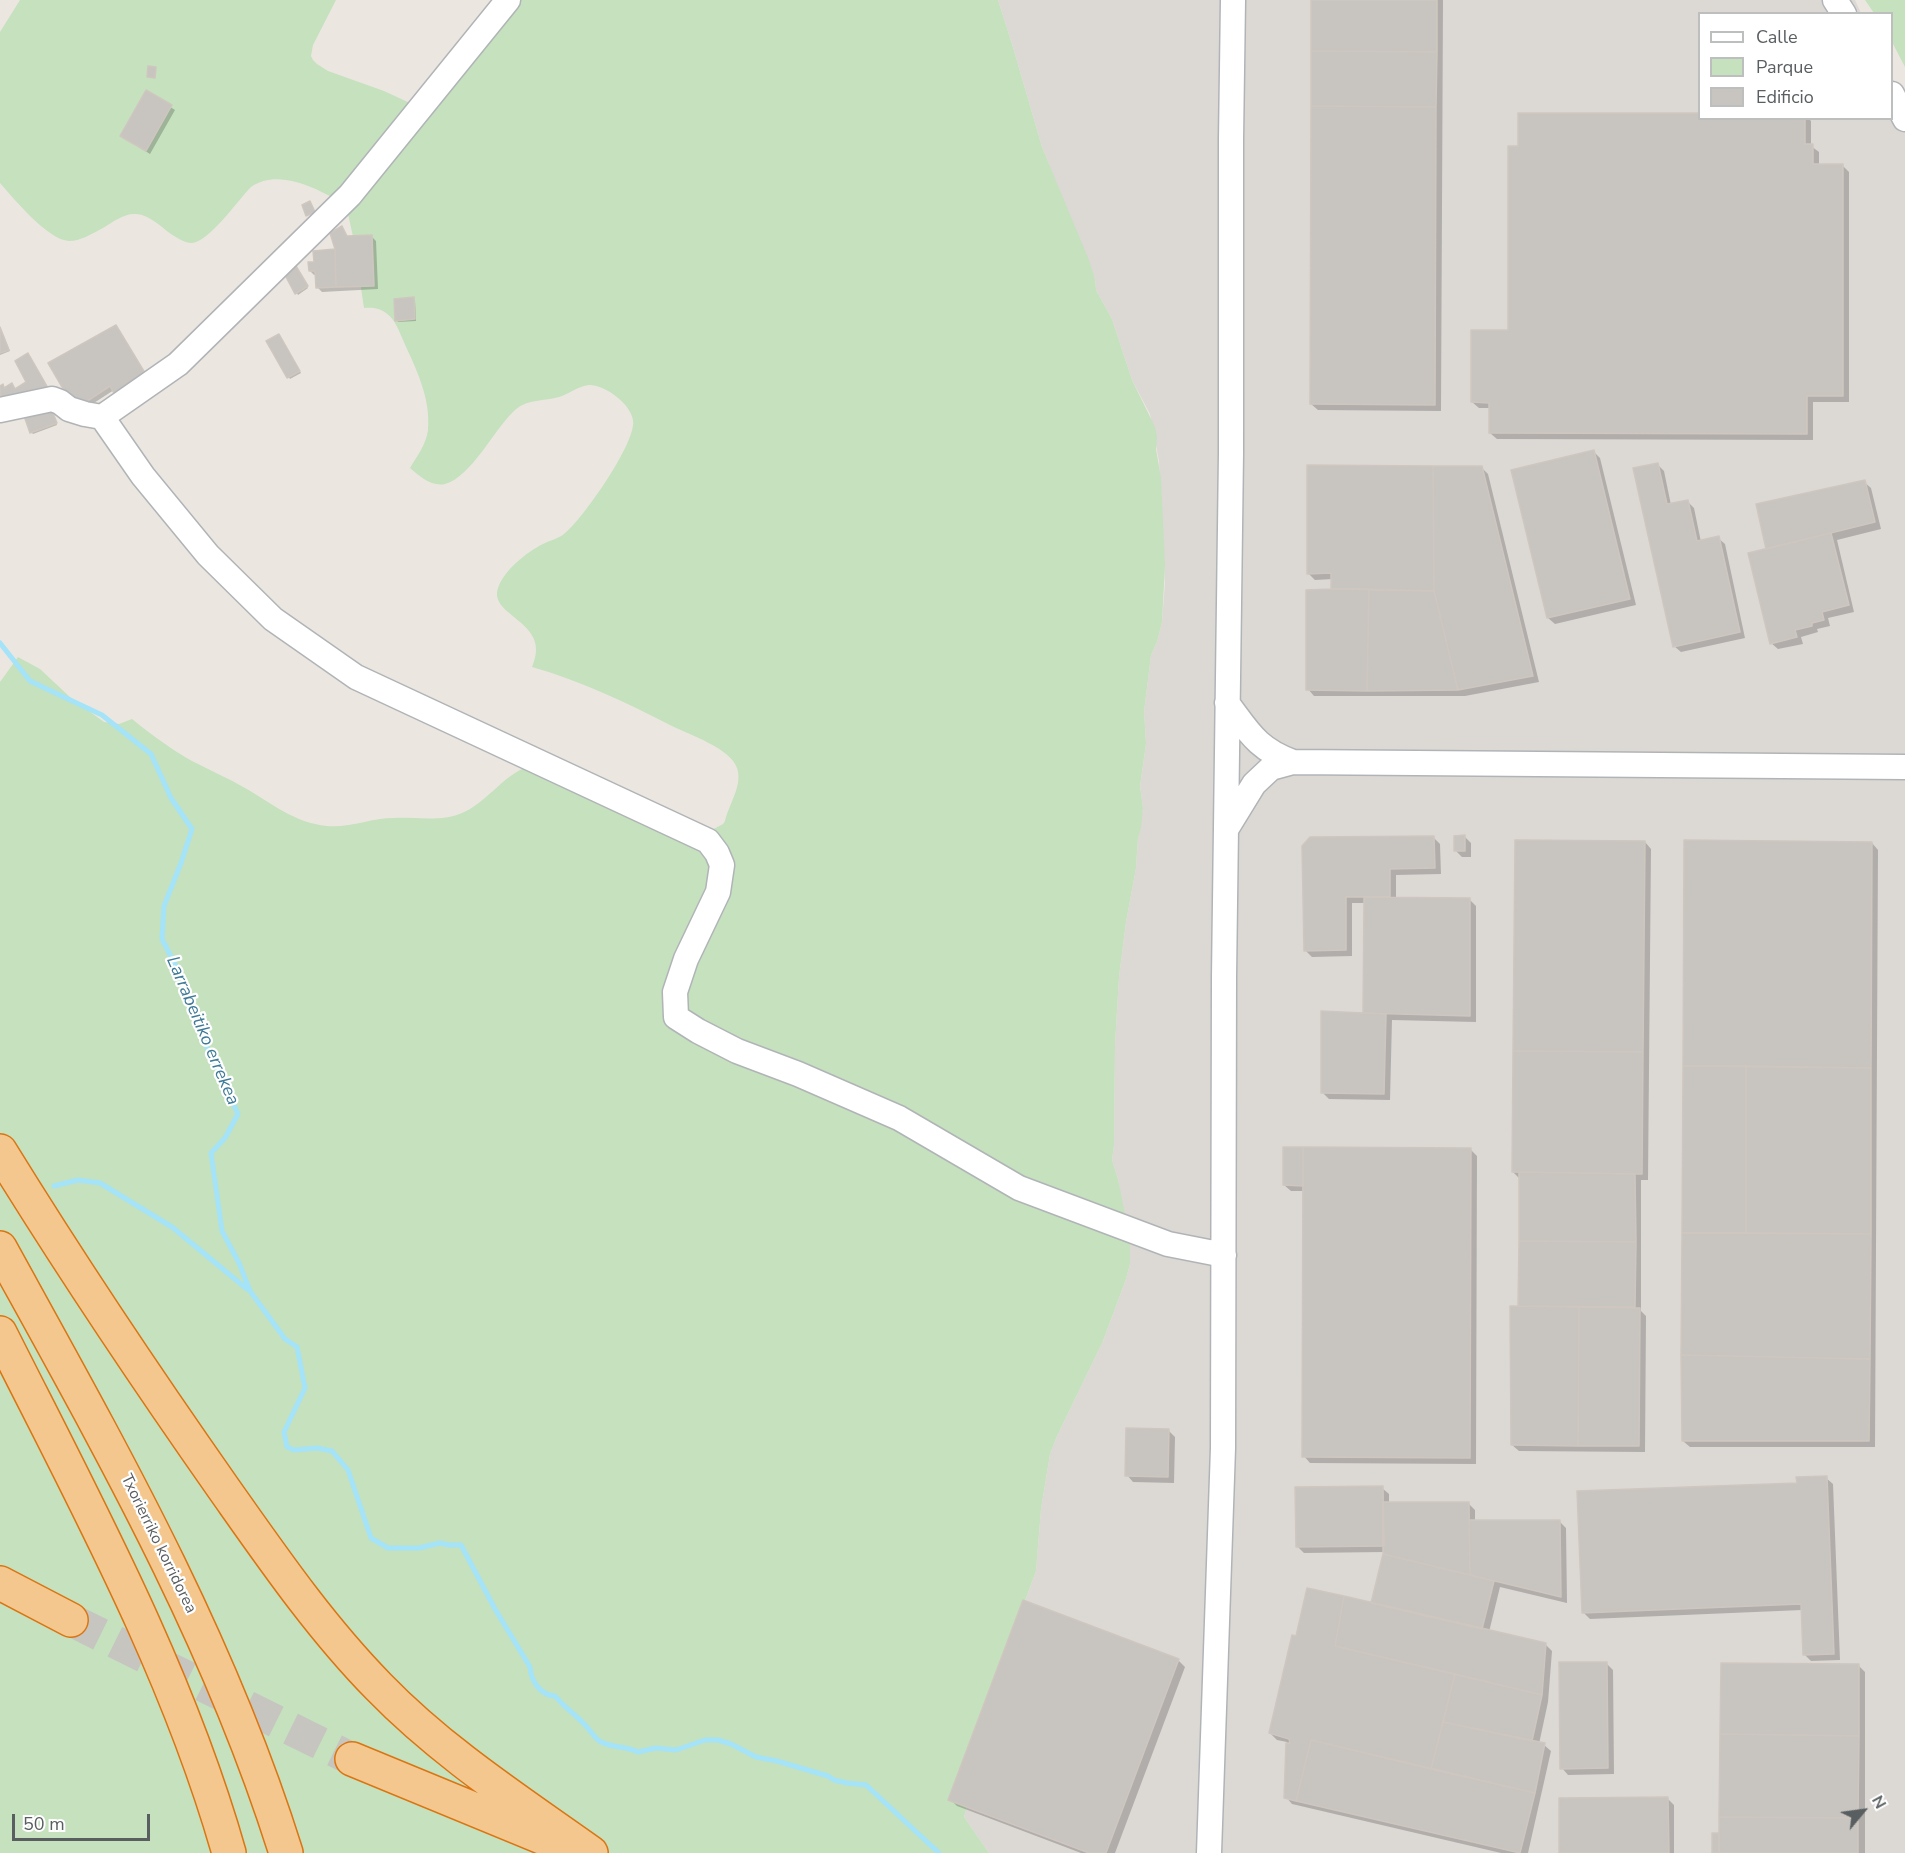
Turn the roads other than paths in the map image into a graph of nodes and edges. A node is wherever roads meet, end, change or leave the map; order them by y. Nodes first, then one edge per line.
1 (508, 0) edge
2 (1233, 0) edge
3 (1893, 96) edge
4 (1905, 119) edge
5 (0, 410) edge
6 (102, 417) junction
7 (1227, 703) junction
8 (1905, 754) edge
9 (1277, 760) junction
10 (1227, 762) junction
11 (1894, 767) edge
12 (1905, 787) edge
13 (1227, 828) junction
14 (0, 1151) edge
15 (0, 1248) edge
16 (1224, 1255) junction
17 (0, 1333) edge
18 (0, 1368) edge
19 (80, 1492) junction
20 (0, 1583) edge
21 (71, 1620) tunnel mouth
22 (352, 1759) tunnel mouth
23 (229, 1853) edge
24 (286, 1853) edge
25 (581, 1853) edge
26 (591, 1853) edge
27 (1209, 1853) edge

1 - 6 street
2 - 7 street
3 - 4 street
5 - 6 street
6 - 16 street
7 - 9 street
7 - 10 street
8 - 11 street
9 - 10 street
9 - 11 street
9 - 13 street
10 - 13 street
11 - 12 street
13 - 16 street
14 - 26 highway
15 - 24 highway, Txorierriko korridorea
16 - 27 street
17 - 19 highway
18 - 19 highway
19 - 23 highway
20 - 21 highway
22 - 25 highway

